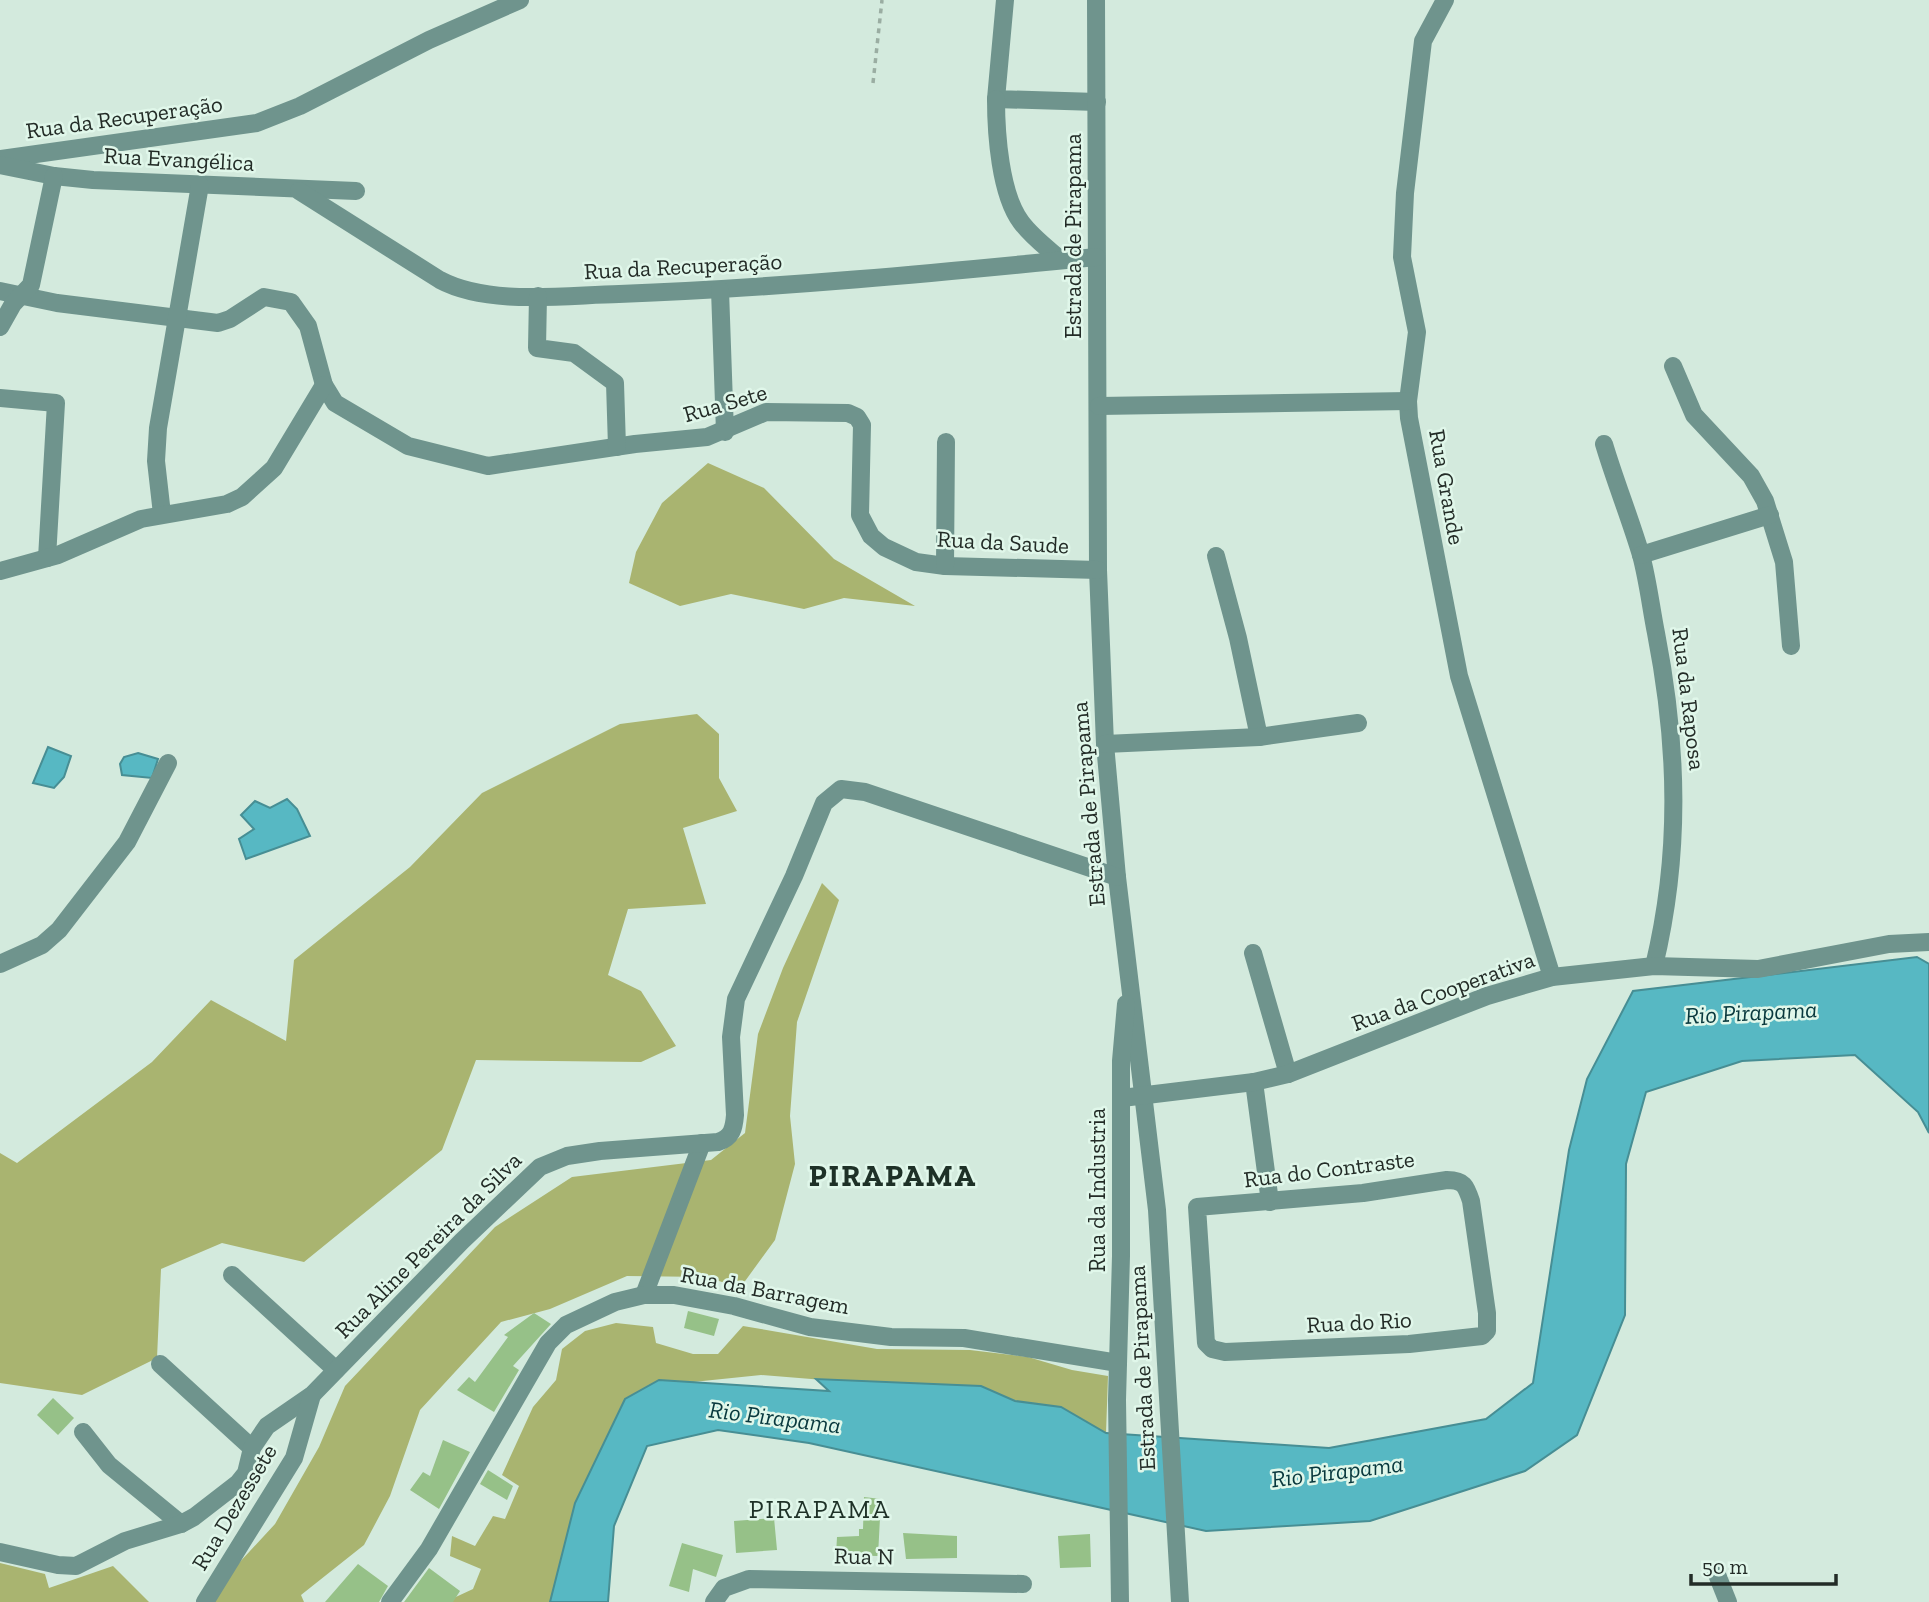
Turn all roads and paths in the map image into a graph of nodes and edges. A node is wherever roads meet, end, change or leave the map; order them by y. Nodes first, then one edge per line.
1 (520, 0) edge
2 (883, 0) edge
3 (1005, 0) edge
4 (1096, 0) edge
5 (1445, 0) edge
6 (873, 83) dead end
7 (996, 99) junction
8 (1097, 102) junction
9 (0, 162) edge
10 (54, 176) junction
11 (200, 185) junction
12 (299, 191) junction
13 (356, 191) dead end
14 (1096, 257) junction
15 (1061, 260) junction
16 (720, 289) junction
17 (0, 291) edge
18 (538, 296) junction
19 (23, 297) junction
20 (175, 319) junction
21 (0, 327) edge
22 (1673, 366) dead end
23 (324, 385) junction
24 (0, 398) edge
25 (1408, 401) junction
26 (1099, 405) junction
27 (725, 432) junction
28 (946, 442) dead end
29 (1604, 444) dead end
30 (617, 447) junction
31 (162, 514) junction
32 (1770, 515) junction
33 (871, 536) joint
34 (1641, 555) junction
35 (1216, 556) dead end
36 (47, 558) junction
37 (945, 566) junction
38 (1098, 570) junction
39 (0, 571) edge
40 (1791, 646) dead end
41 (1358, 723) dead end
42 (1259, 737) junction
43 (1105, 744) junction
44 (168, 763) dead end
45 (1117, 877) junction
46 (1929, 942) edge
47 (1253, 953) dead end
48 (0, 964) edge
49 (1654, 966) junction
50 (1552, 977) junction
51 (1129, 982) junction
52 (1288, 1074) junction
53 (1254, 1082) junction
54 (1144, 1096) junction
55 (1122, 1098) junction
56 (702, 1143) junction
57 (1270, 1202) junction
58 (1197, 1207) joint
59 (232, 1275) dead end
60 (644, 1295) junction
61 (1482, 1336) joint
62 (1118, 1363) junction
63 (160, 1364) dead end
64 (336, 1370) junction
65 (312, 1395) junction
66 (83, 1432) dead end
67 (252, 1448) junction
68 (181, 1524) junction
69 (0, 1552) edge
70 (1716, 1572) dead end
71 (1023, 1584) dead end
72 (205, 1602) edge
73 (390, 1602) edge
74 (714, 1602) edge
75 (1120, 1602) edge
76 (1180, 1602) edge
77 (1728, 1602) edge

1 - 9 street, Rua da Recuperação
2 - 6 path
3 - 7 street
4 - 8 street, Estrada de Pirapama
5 - 25 street, Rua Grande
7 - 8 street
7 - 15 street
8 - 14 street, Estrada de Pirapama
9 - 10 street, Rua Evangélica
10 - 11 street, Rua Evangélica
10 - 19 street
11 - 12 street, Rua Evangélica
11 - 20 street
12 - 13 street, Rua Evangélica
12 - 18 street, Rua da Recuperação
14 - 15 street, Rua da Recuperação
14 - 26 street, Estrada de Pirapama
15 - 16 street, Rua da Recuperação
16 - 18 street, Rua da Recuperação
16 - 27 street
17 - 19 street
18 - 30 street
19 - 20 street
19 - 21 street
20 - 23 street
20 - 31 street
22 - 32 street
23 - 30 street, Rua Sete
23 - 31 street
24 - 36 street
25 - 26 street
25 - 50 street, Rua Grande
26 - 38 street, Estrada de Pirapama
27 - 30 street, Rua Sete
27 - 33 street, Rua Sete
28 - 37 street
29 - 34 street, Rua da Raposa
31 - 36 street
32 - 34 street
32 - 40 street
33 - 37 street, Rua da Saude
34 - 49 street, Rua da Raposa
35 - 42 street
36 - 39 street
37 - 38 street, Rua da Saude
38 - 43 street, Estrada de Pirapama
41 - 42 street
42 - 43 street
43 - 45 street, Estrada de Pirapama
44 - 48 street
45 - 51 street, Estrada de Pirapama
45 - 56 street, Rua Aline Pereira da Silva
46 - 49 street, Rua da Cooperativa
47 - 52 street
49 - 50 street, Rua da Cooperativa
50 - 52 street, Rua da Cooperativa
51 - 54 street, Estrada de Pirapama
51 - 55 street, Rua da Industria
52 - 53 street, Rua da Cooperativa
53 - 54 street, Rua da Cooperativa
53 - 57 street
54 - 55 street, Rua da Cooperativa
54 - 76 street, Estrada de Pirapama
55 - 62 street, Rua da Industria
56 - 60 street
56 - 64 street, Rua Aline Pereira da Silva
57 - 58 street, Rua do Contraste
57 - 61 street, Rua do Contraste
58 - 61 street, Rua do Rio
59 - 64 street
60 - 62 street, Rua da Barragem
60 - 73 street, Rua da Barragem
62 - 75 street, Rua da Industria
63 - 67 street
64 - 65 street, Rua Aline Pereira da Silva
65 - 67 street
65 - 72 street, Rua Dezessete
66 - 68 street
67 - 68 street
68 - 69 street
70 - 77 street
71 - 74 street, Rua N

